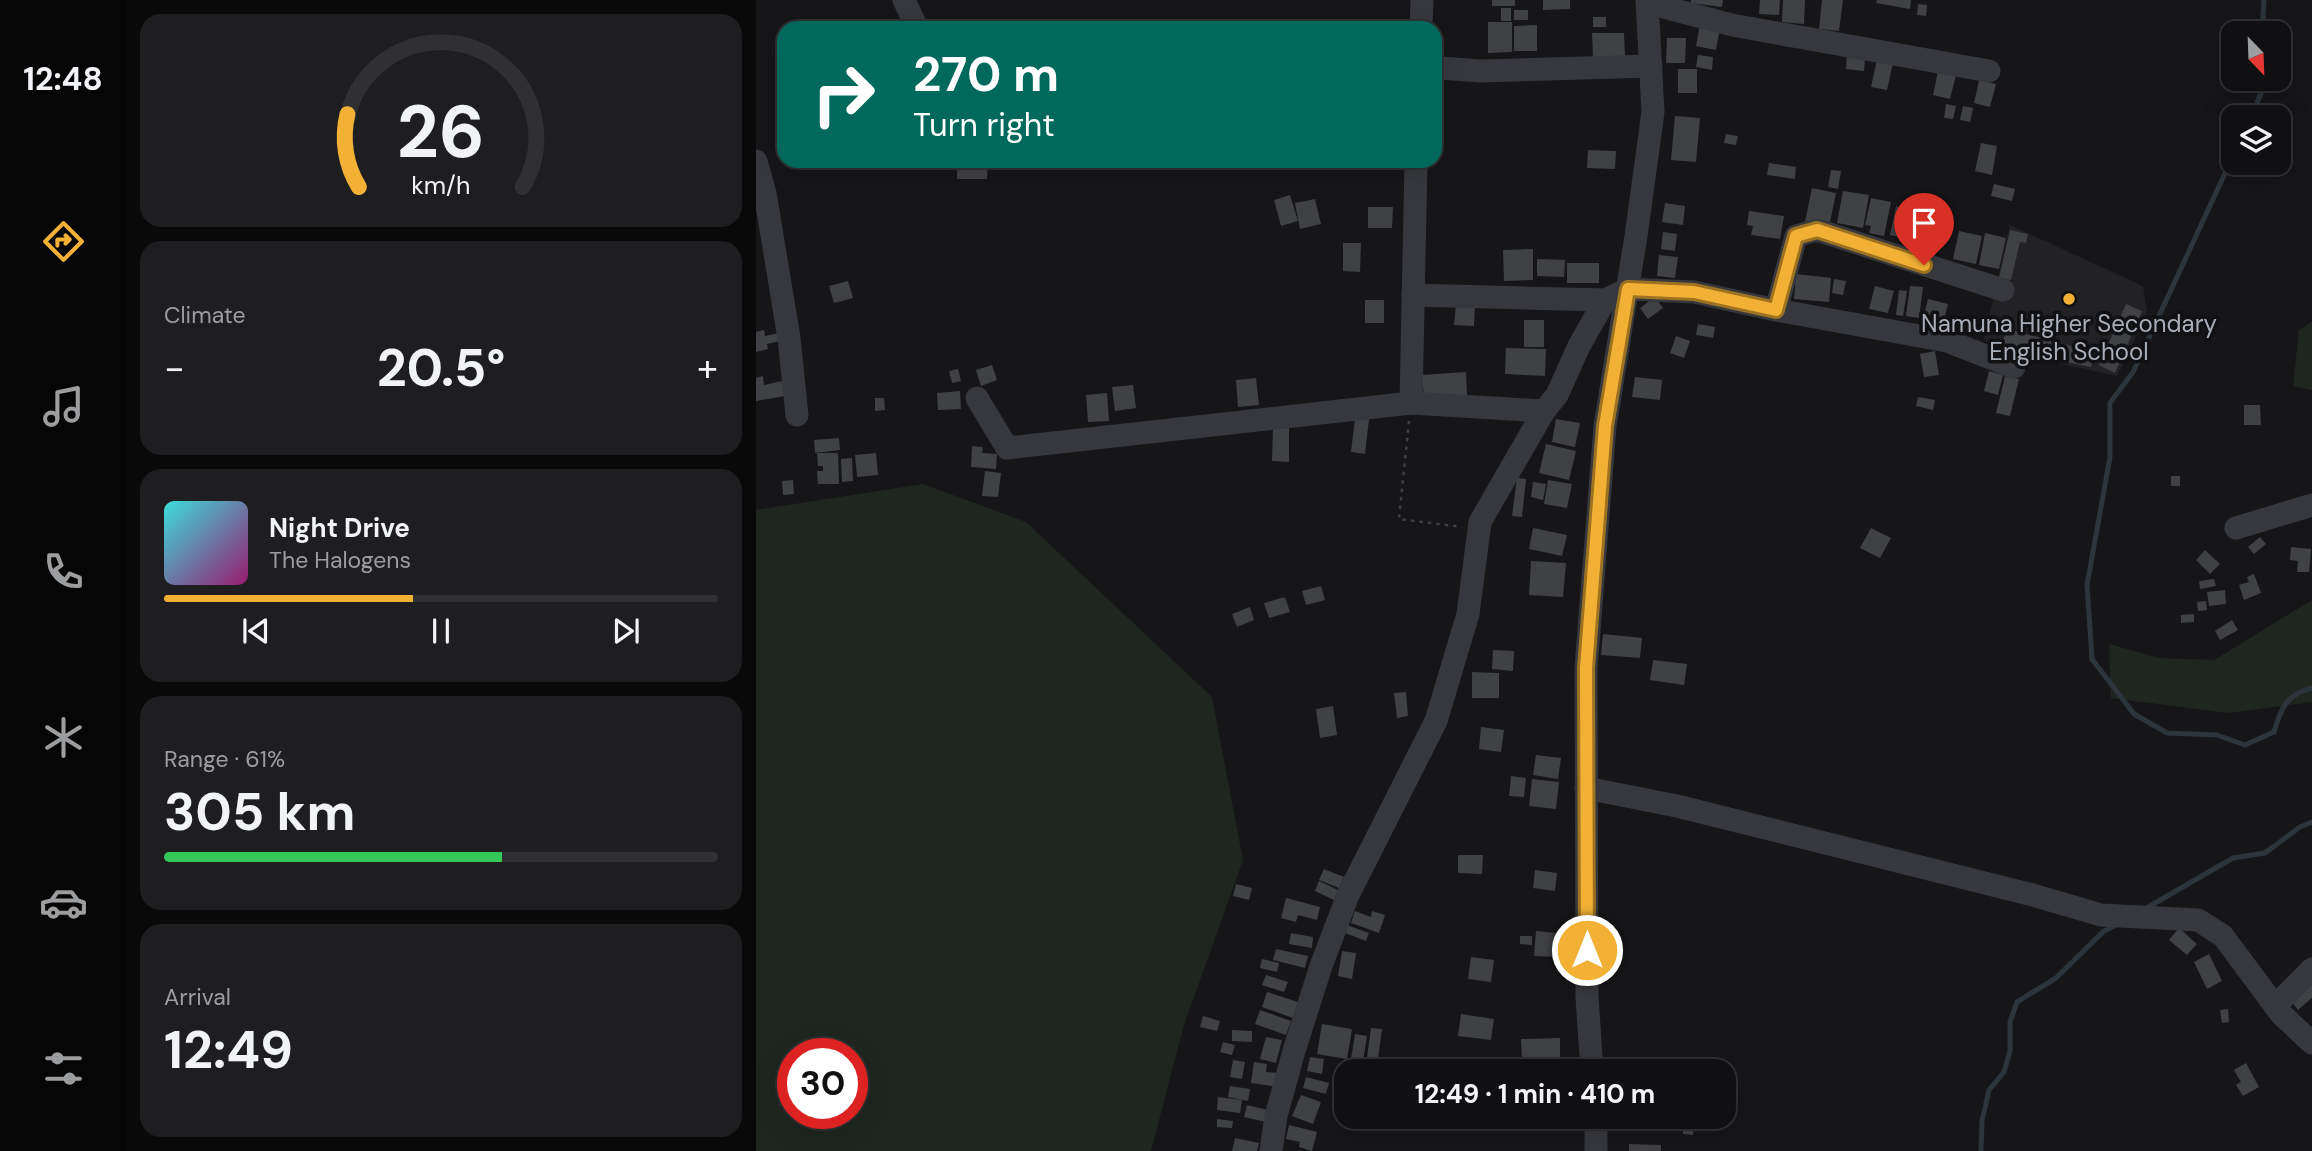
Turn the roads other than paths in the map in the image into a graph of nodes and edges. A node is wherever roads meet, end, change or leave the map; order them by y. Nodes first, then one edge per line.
1 (904, 0) edge
2 (1422, 0) edge
3 (1647, 2) edge
4 (914, 21) edge
5 (1421, 21) edge
6 (1651, 66) junction
7 (1442, 68) edge
8 (1989, 71) dead end
9 (756, 161) edge
10 (1416, 168) edge
11 (1628, 289) junction
12 (2004, 290) dead end
13 (1413, 295) junction
14 (1605, 300) junction
15 (1776, 310) junction
16 (2014, 368) dead end
17 (976, 398) dead end
18 (1411, 403) junction
19 (1544, 411) junction
20 (797, 415) dead end
21 (2312, 505) edge
22 (2236, 528) dead end
23 (1586, 788) junction
24 (2312, 969) edge
25 (2275, 1006) junction
26 (2312, 1043) edge
27 (1591, 1059) edge
28 (1596, 1129) edge
29 (1271, 1151) edge
30 (1596, 1151) edge

1 - 4 street
2 - 5 street
3 - 6 street
3 - 8 street
6 - 7 street
6 - 11 street
9 - 20 street
10 - 13 street
11 - 14 street
11 - 15 street
11 - 23 street
12 - 15 street
13 - 14 street
13 - 18 street
14 - 19 street
15 - 16 street
17 - 18 street
18 - 19 street
19 - 29 street
21 - 22 street
23 - 25 street
23 - 27 street
24 - 25 street
25 - 26 street
28 - 30 street

